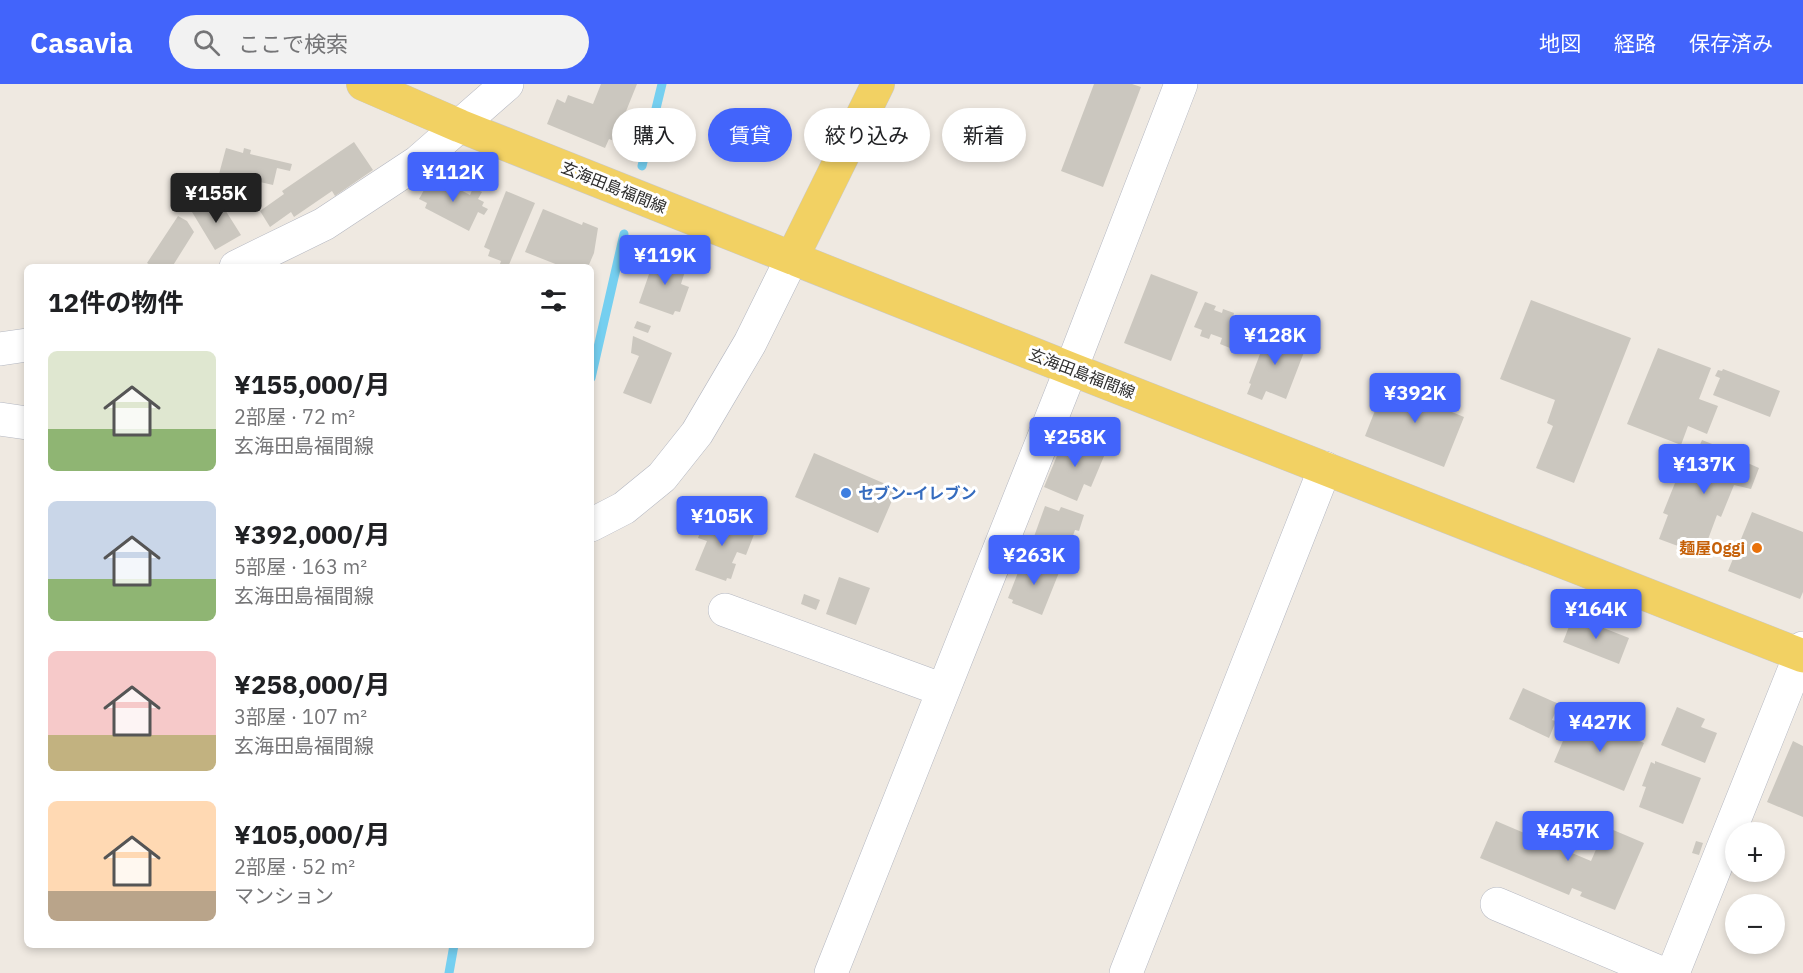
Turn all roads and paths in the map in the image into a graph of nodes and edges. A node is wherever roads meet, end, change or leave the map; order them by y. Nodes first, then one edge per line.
1 (363, 84) edge
2 (507, 84) edge
3 (878, 84) edge
4 (1181, 84) edge
5 (460, 126) junction
6 (792, 258) junction
7 (242, 264) edge
8 (24, 345) edge
9 (0, 348) edge
10 (1071, 369) junction
11 (0, 419) edge
12 (24, 423) edge
13 (1325, 468) junction
14 (594, 523) edge
15 (725, 610) dead end
16 (1802, 653) edge
17 (943, 690) junction
18 (1497, 904) dead end
19 (831, 973) edge
20 (1126, 973) edge
21 (1661, 973) edge
22 (1674, 973) edge

1 - 5 main road, 玄海田島福間線
2 - 5 street
3 - 6 main road
4 - 10 street
5 - 6 main road, 玄海田島福間線
5 - 7 street
6 - 10 main road, 玄海田島福間線
6 - 14 street
8 - 9 street
10 - 13 main road, 玄海田島福間線
10 - 17 street
11 - 12 street
13 - 16 main road, 玄海田島福間線
13 - 20 street
15 - 17 street
16 - 22 street
17 - 19 street
18 - 21 street

